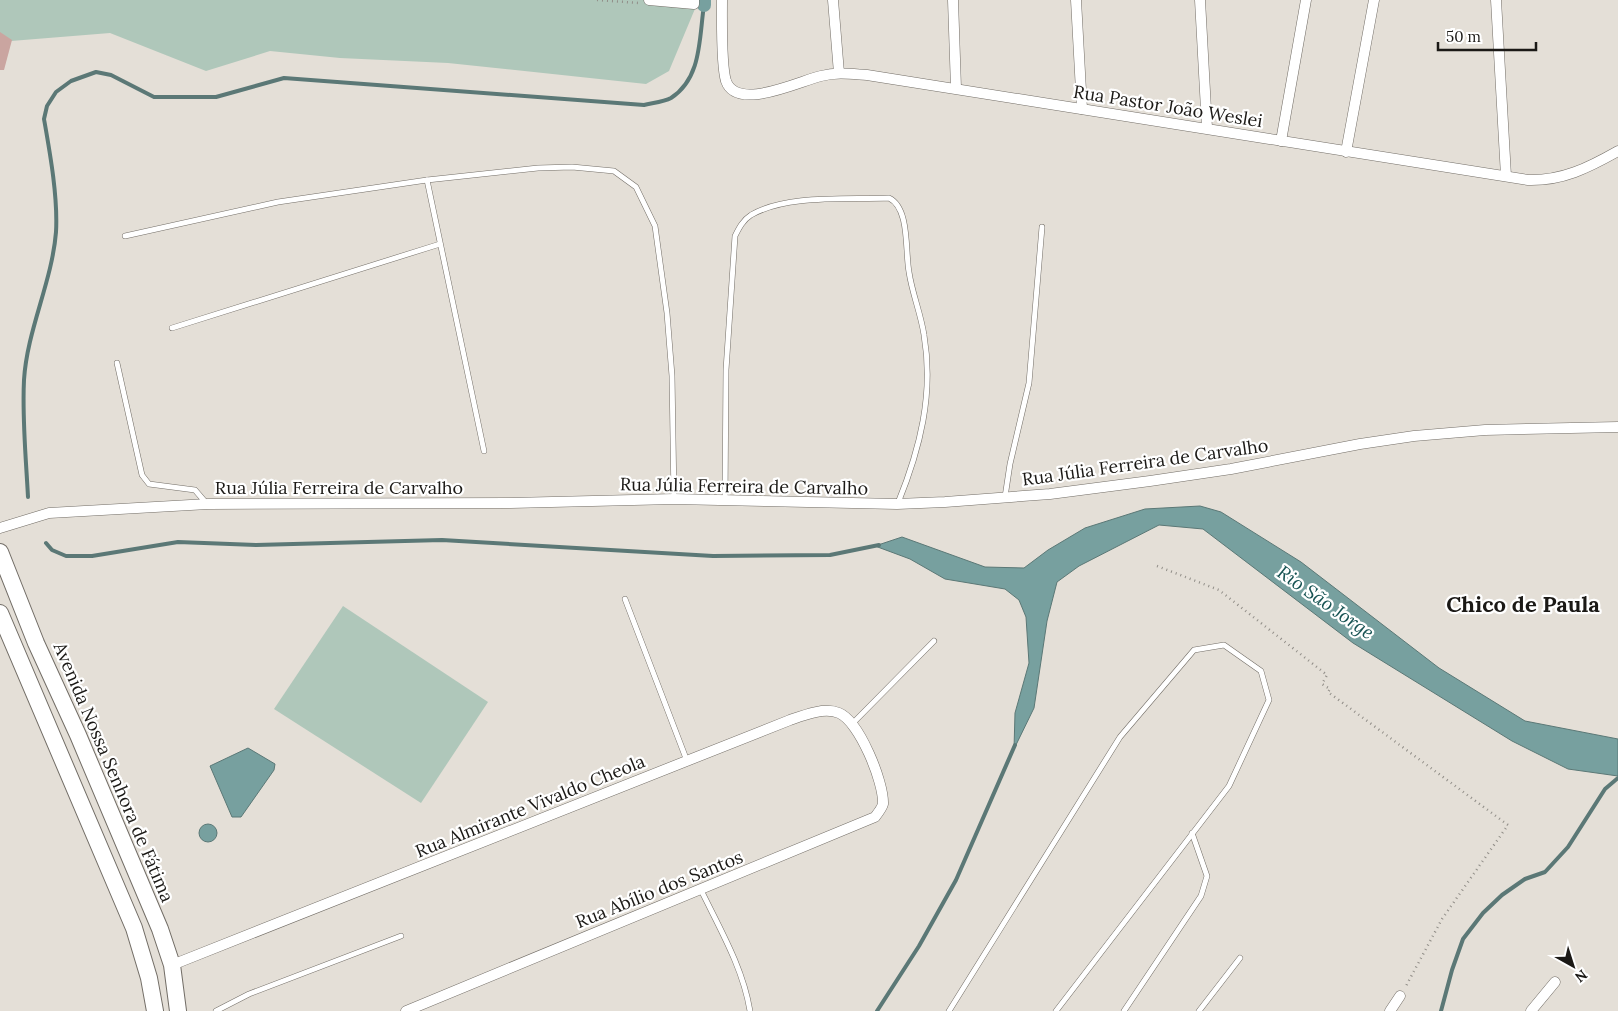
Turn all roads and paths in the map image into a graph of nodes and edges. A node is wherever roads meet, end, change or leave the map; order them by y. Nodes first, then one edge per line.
1 (649, 0) edge
2 (722, 0) edge
3 (833, 0) edge
4 (953, 0) edge
5 (1076, 0) edge
6 (1200, 0) edge
7 (1306, 0) edge
8 (1374, 0) edge
9 (1496, 0) edge
10 (694, 2) edge
11 (839, 73) junction
12 (956, 88) junction
13 (1082, 109) junction
14 (1206, 128) junction
15 (1281, 141) junction
16 (1346, 152) junction
17 (1618, 152) edge
18 (1506, 176) junction
19 (427, 180) junction
20 (1042, 227) dead end
21 (125, 236) dead end
22 (440, 244) junction
23 (172, 328) dead end
24 (117, 363) dead end
25 (1618, 427) edge
26 (484, 451) dead end
27 (1005, 497) junction
28 (674, 500) junction
29 (725, 501) junction
30 (208, 504) junction
31 (897, 504) junction
32 (0, 528) edge
33 (0, 552) edge
34 (1157, 566) dead end
35 (625, 599) dead end
36 (0, 613) edge
37 (934, 641) dead end
38 (853, 723) junction
39 (687, 761) junction
40 (1192, 834) junction
41 (701, 890) junction
42 (401, 936) dead end
43 (1240, 958) dead end
44 (172, 965) junction
45 (1555, 982) dead end
46 (1400, 996) joint
47 (155, 1011) edge
48 (178, 1011) edge
49 (216, 1011) edge
50 (406, 1011) edge
51 (750, 1011) edge
52 (949, 1011) edge
53 (1056, 1011) edge
54 (1124, 1011) edge
55 (1200, 1011) edge
56 (1390, 1011) edge
57 (1531, 1011) edge

1 - 10 street
2 - 11 street, Rua Pastor João Weslei
3 - 11 street
4 - 12 street
5 - 13 street
6 - 14 street
7 - 15 street
8 - 16 street
9 - 18 street
11 - 12 street, Rua Pastor João Weslei
12 - 13 street, Rua Pastor João Weslei
13 - 14 street, Rua Pastor João Weslei
14 - 15 street, Rua Pastor João Weslei
15 - 16 street, Rua Pastor João Weslei
16 - 18 street, Rua Pastor João Weslei
17 - 18 street, Rua Pastor João Weslei
19 - 21 lane
19 - 22 lane
19 - 28 lane
20 - 27 lane
22 - 23 lane
22 - 26 lane
24 - 30 lane
25 - 27 street, Rua Júlia Ferreira de Carvalho
27 - 31 street, Rua Júlia Ferreira de Carvalho
28 - 29 street, Rua Júlia Ferreira de Carvalho
28 - 30 street, Rua Júlia Ferreira de Carvalho
29 - 31 street, Rua Júlia Ferreira de Carvalho
29 - 31 lane
30 - 32 street, Rua Júlia Ferreira de Carvalho
33 - 44 main road, Avenida Nossa Senhora de Fátima
34 - 46 path
35 - 39 lane
36 - 47 main road
37 - 38 lane
38 - 39 street, Rua Almirante Vivaldo Cheola
38 - 41 street, Rua Abílio dos Santos
39 - 44 street, Rua Almirante Vivaldo Cheola
40 - 52 lane
40 - 53 lane
40 - 54 lane
41 - 50 street, Rua Abílio dos Santos
41 - 51 lane
42 - 49 lane
43 - 55 lane
44 - 48 main road, Avenida Nossa Senhora de Fátima
45 - 57 street
46 - 56 street

